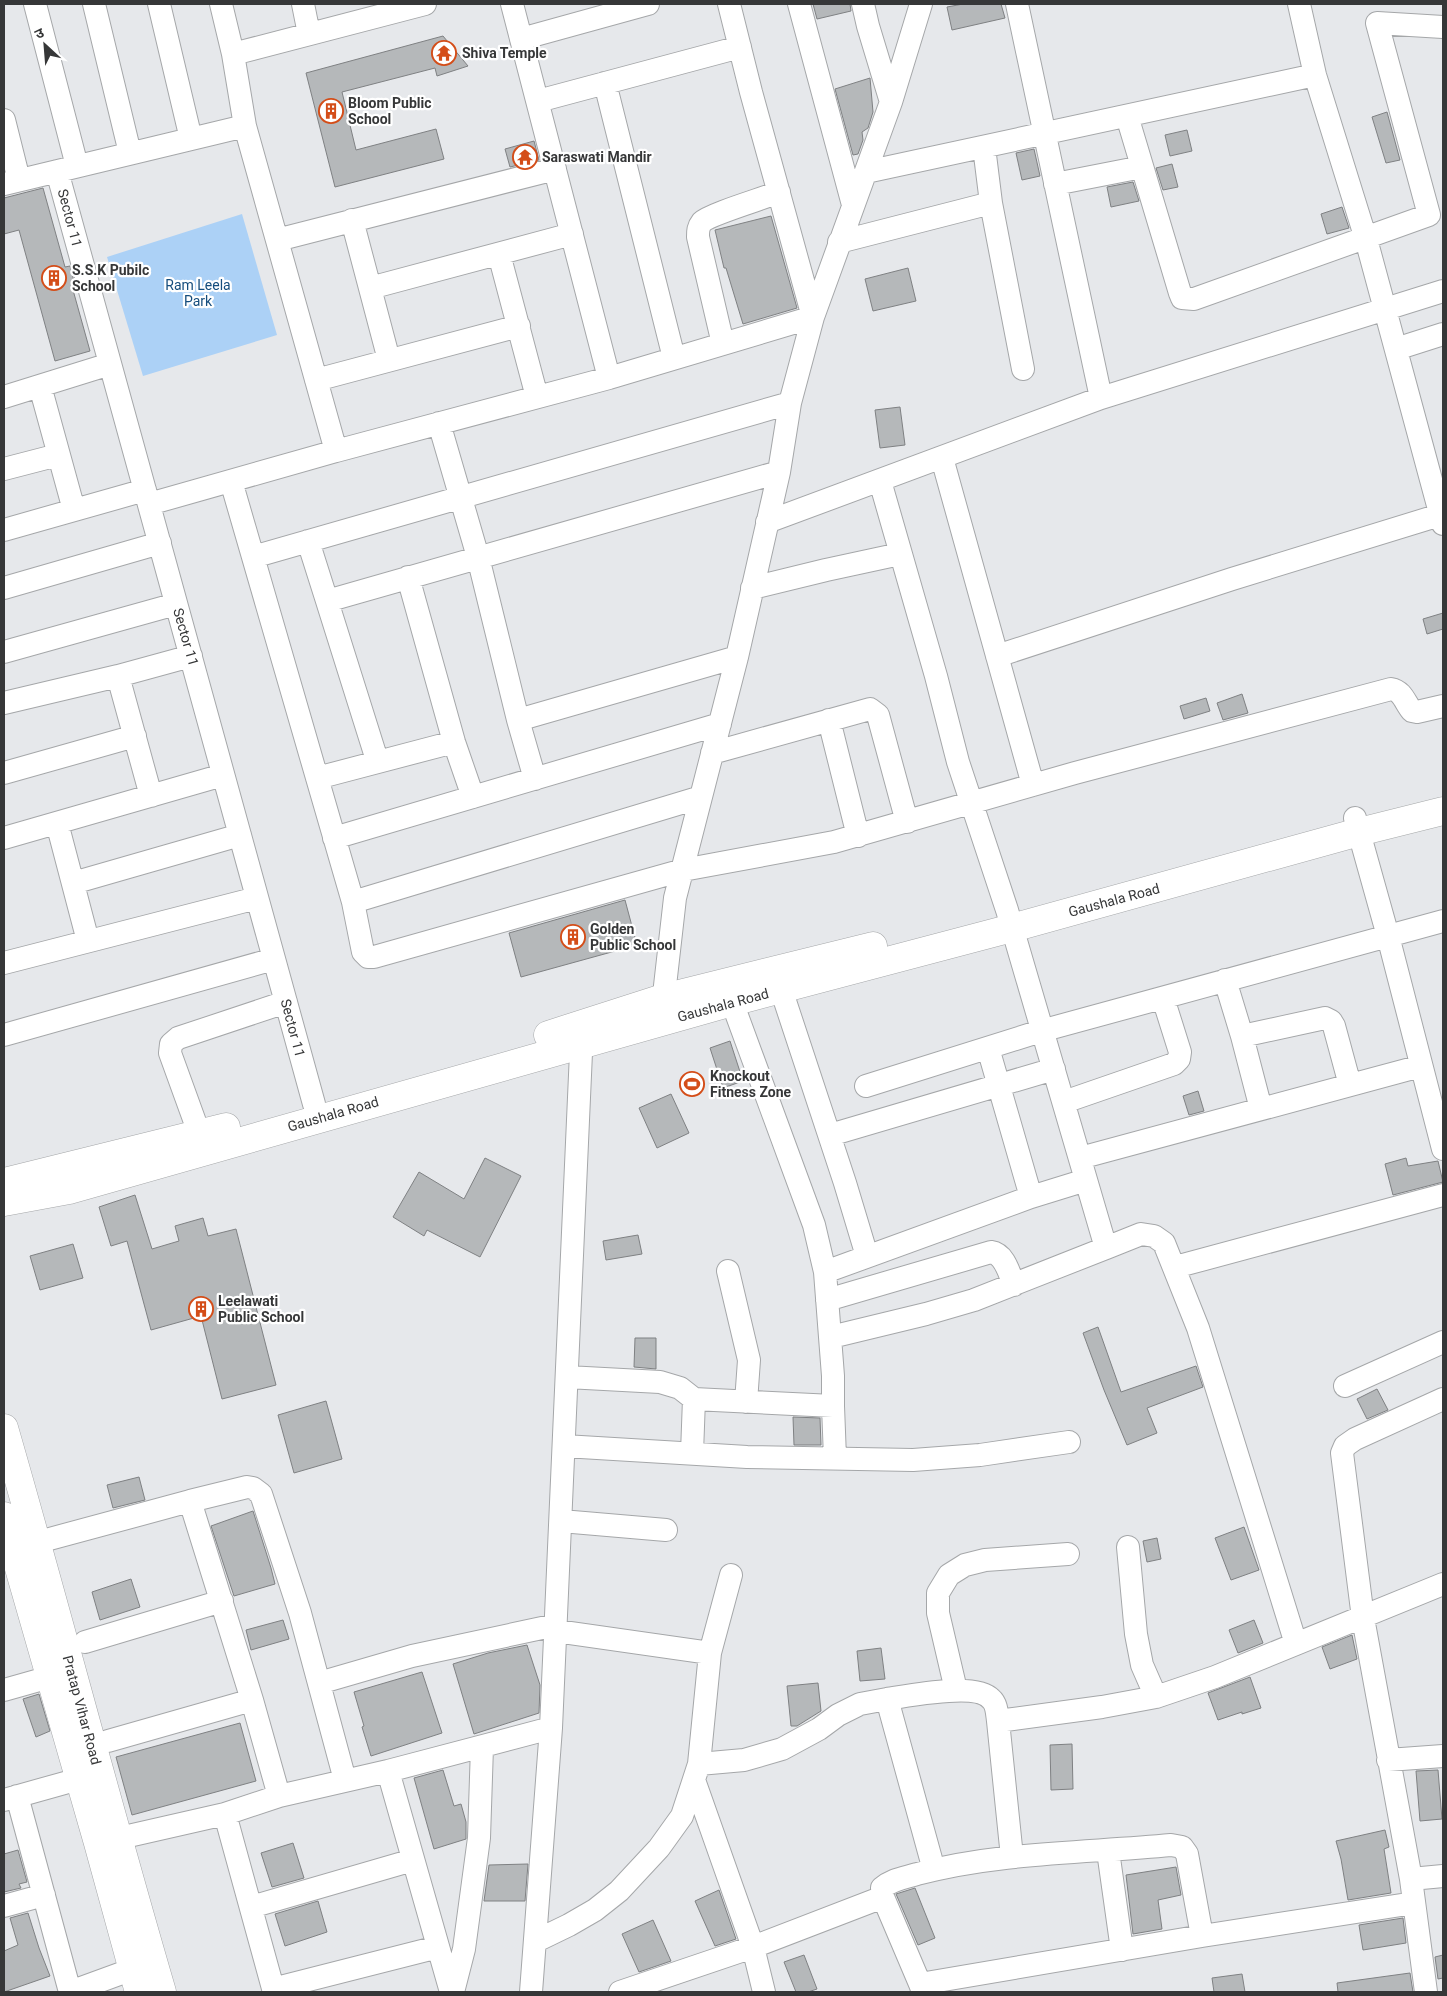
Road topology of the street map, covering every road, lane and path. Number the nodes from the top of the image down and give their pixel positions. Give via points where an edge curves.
1 (35, 4) edge
2 (94, 4) edge
3 (158, 4) edge
4 (221, 4) edge
5 (302, 4) edge
6 (425, 4) edge
7 (512, 4) edge
8 (648, 4) edge
9 (729, 4) edge
10 (799, 4) edge
11 (863, 4) edge
12 (921, 4) edge
13 (1017, 4) edge
14 (1299, 4) edge
15 (381, 9) edge
16 (1374, 13) edge
17 (1443, 27) edge
18 (309, 34) junction
19 (521, 39) junction
20 (740, 47) junction
21 (233, 54) junction
22 (1315, 75) junction
23 (606, 83) junction
24 (538, 101) junction
25 (891, 102) junction
26 (1127, 116) junction
27 (4, 120) edge
28 (245, 126) junction
29 (1044, 134) junction
30 (191, 139) junction
31 (984, 147) junction
32 (130, 153) junction
33 (1142, 167) junction
34 (67, 168) junction
35 (555, 169) junction
36 (866, 172) junction
37 (12, 182) edge
38 (1055, 184) junction
39 (779, 192) junction
40 (991, 203) junction
41 (853, 205) junction
42 (352, 220) junction
43 (572, 234) junction
44 (1366, 239) junction
45 (277, 240) junction
46 (839, 242) junction
47 (499, 254) junction
48 (370, 288) junction
49 (1443, 290) edge
50 (1385, 309) junction
51 (813, 318) junction
52 (519, 326) junction
53 (1443, 334) edge
54 (723, 344) junction
55 (1396, 349) junction
56 (674, 358) junction
57 (389, 360) junction
58 (110, 364) junction
59 (1023, 369) dead end
60 (609, 378) junction
61 (316, 380) junction
62 (40, 386) junction
63 (4, 397) edge
64 (537, 397) junction
65 (1101, 398) junction
66 (790, 403) junction
67 (439, 423) junction
68 (336, 451) junction
69 (58, 455) junction
70 (942, 458) junction
71 (4, 469) edge
72 (779, 472) junction
73 (231, 481) junction
74 (880, 481) junction
75 (147, 497) junction
76 (460, 498) junction
77 (74, 510) junction
78 (1442, 518) edge
79 (768, 522) junction
80 (4, 530) edge
81 (308, 541) junction
82 (160, 544) junction
83 (900, 554) junction
84 (253, 557) junction
85 (478, 557) junction
86 (408, 578) junction
87 (4, 588) edge
88 (752, 588) junction
89 (327, 601) junction
90 (176, 604) junction
91 (4, 652) edge
92 (191, 656) junction
93 (997, 656) junction
94 (737, 657) junction
95 (118, 676) junction
96 (4, 703) edge
97 (1443, 706) edge
98 (518, 720) junction
99 (829, 720) junction
100 (720, 724) junction
101 (135, 736) junction
102 (454, 742) junction
103 (712, 753) junction
104 (377, 760) junction
105 (4, 773) edge
106 (224, 775) junction
107 (317, 778) junction
108 (535, 779) junction
109 (1033, 785) junction
110 (1443, 793) edge
111 (151, 796) junction
112 (473, 797) junction
113 (701, 797) junction
114 (971, 803) junction
115 (1443, 811) edge
116 (907, 822) junction
117 (57, 823) junction
118 (1357, 825) junction
119 (240, 835) junction
120 (858, 836) junction
121 (4, 838) edge
122 (334, 838) junction
123 (683, 870) junction
124 (73, 883) junction
125 (253, 899) dead end
126 (353, 902) junction
127 (1010, 919) junction
128 (1443, 921) edge
129 (1388, 936) junction
130 (88, 941) junction
131 (274, 959) junction
132 (4, 963) edge
133 (1225, 980) junction
134 (781, 989) junction
135 (1163, 998) junction
136 (286, 1002) junction
137 (732, 1002) junction
138 (662, 1010) junction
139 (1041, 1031) junction
140 (582, 1034) junction
141 (4, 1035) edge
142 (1242, 1036) junction
143 (988, 1048) junction
144 (1421, 1066) junction
145 (1054, 1069) junction
146 (1350, 1085) junction
147 (866, 1086) dead end
148 (998, 1086) junction
149 (1437, 1101) edge
150 (1064, 1102) junction
151 (314, 1104) junction
152 (1261, 1109) junction
153 (199, 1133) junction
154 (830, 1135) junction
155 (1443, 1149) edge
156 (1080, 1158) junction
157 (1086, 1180) junction
158 (4, 1182) edge
159 (1443, 1196) edge
160 (1031, 1198) junction
161 (4, 1202) edge
162 (1106, 1248) junction
163 (867, 1256) junction
164 (1175, 1267) junction
165 (728, 1271) dead end
166 (825, 1272) junction
167 (1014, 1285) junction
168 (827, 1300) junction
169 (830, 1337) junction
170 (1443, 1342) edge
171 (567, 1378) junction
172 (1345, 1386) dead end
173 (1443, 1399) edge
174 (694, 1400) junction
175 (746, 1402) junction
176 (833, 1406) junction
177 (4, 1428) edge
178 (1069, 1442) dead end
179 (564, 1446) junction
180 (692, 1453) junction
181 (835, 1458) junction
182 (190, 1501) junction
183 (4, 1516) edge
184 (561, 1521) junction
185 (666, 1530) dead end
186 (1128, 1547) dead end
187 (18, 1548) edge
188 (1068, 1554) dead end
189 (731, 1575) dead end
190 (1443, 1584) edge
191 (222, 1601) junction
192 (1363, 1618) junction
193 (556, 1628) junction
194 (85, 1642) dead end
195 (1296, 1644) junction
196 (710, 1654) junction
197 (50, 1677) junction
198 (319, 1684) junction
199 (4, 1690) edge
200 (956, 1690) junction
201 (1156, 1697) junction
202 (887, 1699) junction
203 (252, 1700) junction
204 (998, 1721) junction
205 (552, 1728) junction
206 (108, 1741) dead end
207 (482, 1747) junction
208 (1443, 1756) edge
209 (1388, 1760) junction
210 (388, 1771) junction
211 (697, 1772) junction
212 (79, 1779) junction
213 (345, 1780) junction
214 (279, 1796) junction
215 (10, 1798) edge
216 (225, 1814) junction
217 (107, 1841) junction
218 (1108, 1851) junction
219 (1012, 1857) junction
220 (413, 1860) junction
221 (934, 1870) junction
222 (1443, 1876) edge
223 (1411, 1879) junction
224 (44, 1895) junction
225 (883, 1897) junction
226 (1414, 1903) junction
227 (4, 1906) edge
228 (251, 1907) junction
229 (1202, 1936) junction
230 (536, 1941) junction
231 (438, 1947) junction
232 (753, 1947) junction
233 (1122, 1950) junction
234 (136, 1981) edge
235 (922, 1988) edge
236 (273, 1991) edge
237 (70, 1992) edge
238 (162, 1992) edge
239 (452, 1992) edge
240 (531, 1992) edge
241 (620, 1992) edge
242 (764, 1992) edge
243 (1426, 1992) edge

1 - 34 street, Sector 11
2 - 32 street
3 - 30 street
4 - 21 street
5 - 18 street
6 - 15 street
7 - 19 street
8 - 19 street
9 - 20 street
10 - 41 street
11 - 25 street
12 - 25 street
13 - 29 street
14 - 22 street
15 - 18 street
16 - 17 street
16 - 44 street via 1429,215
18 - 21 street
19 - 24 street
20 - 23 street
20 - 39 street
21 - 28 street
22 - 26 street
22 - 44 street
23 - 24 street
23 - 56 street
24 - 35 street
25 - 36 street
26 - 29 street
26 - 33 street
27 - 37 street
28 - 30 street
28 - 45 street
29 - 31 street
29 - 38 street
30 - 32 street
31 - 36 street
31 - 40 street
32 - 34 street
33 - 38 street
33 - 44 street via 1182,298 1194,299
34 - 37 street
34 - 58 street, Sector 11
35 - 42 street
35 - 43 street
36 - 41 street
38 - 65 street
39 - 51 street
39 - 54 street via 702,221 698,228
40 - 46 street
40 - 59 street
41 - 46 street
42 - 45 street
42 - 48 street
43 - 47 street
43 - 60 street
44 - 50 street
45 - 61 street
46 - 51 street
47 - 48 street
47 - 52 street
48 - 57 street
49 - 50 street
50 - 55 street
50 - 65 street
51 - 54 street
51 - 66 street
52 - 57 street
52 - 64 street
53 - 55 street
54 - 56 street
55 - 78 street
56 - 60 street
57 - 61 street
58 - 62 street
58 - 75 street, Sector 11
60 - 64 street
61 - 68 street
62 - 63 street
62 - 69 street
64 - 67 street
65 - 70 street
66 - 72 street
66 - 76 street
67 - 68 street
67 - 76 street
68 - 73 street
69 - 71 street
69 - 77 street
70 - 74 street
70 - 93 street
72 - 79 street
72 - 85 street
73 - 75 street
73 - 84 street
74 - 79 street
74 - 83 street
75 - 77 street
75 - 82 street, Sector 11
76 - 81 street
76 - 85 street
77 - 80 street
78 - 93 street via 1232,579
79 - 88 street
81 - 84 street
81 - 89 street
82 - 87 street
82 - 90 street, Sector 11
83 - 88 street
83 - 114 street
84 - 107 street
85 - 86 street
85 - 98 street
86 - 89 street
86 - 102 street
88 - 94 street
89 - 104 street
90 - 91 street
90 - 92 street, Sector 11
92 - 95 street
92 - 106 street, Sector 11
93 - 109 street
94 - 98 street
94 - 100 street
95 - 96 street
95 - 101 street
97 - 109 street via 1412,711 1402,694 1392,689
98 - 108 street
99 - 103 street
99 - 116 street via 870,709 878,715
99 - 120 street
100 - 103 street
100 - 108 street
101 - 105 street
101 - 111 street
102 - 104 street
102 - 112 street
103 - 113 street
104 - 107 street
106 - 111 street
106 - 119 street, Sector 11
107 - 122 street
108 - 112 street
109 - 114 street
110 - 118 street, Gaushala Road
111 - 117 street
112 - 122 street
113 - 123 street
113 - 126 street
114 - 116 street
114 - 127 street
115 - 118 street, Gaushala Road
116 - 120 street
117 - 121 street
117 - 124 street
118 - 127 street, Gaushala Road
118 - 129 street
119 - 124 street
119 - 131 street, Sector 11
120 - 123 street
122 - 126 street
123 - 126 street via 374,958 363,952
123 - 138 street via 675,898
124 - 130 street
125 - 130 street
127 - 134 street, Gaushala Road
127 - 138 street, Gaushala Road
127 - 139 street
128 - 129 street
129 - 133 street
129 - 144 street
130 - 132 street
131 - 136 street, Sector 11
131 - 141 street
133 - 135 street
133 - 142 street
134 - 137 street, Gaushala Road
134 - 154 street
135 - 139 street
135 - 150 street via 1180,1052 1179,1059 1174,1064
136 - 151 street, Sector 11
136 - 153 street via 178,1038 171,1044 170,1053
137 - 138 street, Gaushala Road
137 - 166 street via 814,1225
138 - 140 street, Gaushala Road
139 - 143 street
139 - 145 street
140 - 151 street, Gaushala Road
140 - 161 street, Gaushala Road via 69,1190
140 - 171 street
142 - 146 street via 1325,1018 1334,1026
142 - 152 street
143 - 147 street
143 - 148 street
144 - 146 street
144 - 149 street
145 - 148 street
145 - 150 street
146 - 152 street
148 - 154 street
148 - 160 street
149 - 155 street
150 - 156 street
151 - 153 street, Gaushala Road
152 - 156 street
153 - 158 street, Gaushala Road
154 - 163 street
156 - 157 street
157 - 160 street
157 - 162 street
159 - 164 street
160 - 163 street
162 - 164 street via 1141,1234 1154,1236 1164,1243
162 - 167 street
163 - 166 street
164 - 195 street via 1198,1328
165 - 175 street via 749,1360
166 - 168 street
167 - 168 street via 1002,1258 991,1252
167 - 169 street via 926,1314
168 - 169 street
169 - 176 street
170 - 172 street
171 - 174 street via 660,1382 680,1388
171 - 179 street
173 - 192 street via 1354,1439 1342,1453
174 - 175 street
174 - 180 street
175 - 176 street
176 - 181 street
177 - 187 street, Pratap Vihar Road
178 - 181 street via 913,1460
179 - 180 street
179 - 184 street
180 - 181 street
182 - 187 street
182 - 191 street
182 - 198 street via 247,1487 261,1494 300,1613
183 - 187 street, Pratap Vihar Road
184 - 185 street
184 - 193 street
186 - 201 street via 1136,1634 1142,1665
187 - 197 street, Pratap Vihar Road
187 - 217 street, Pratap Vihar Road
188 - 200 street via 985,1560 965,1565 949,1576 938,1593 938,1613
189 - 196 street
190 - 192 street
191 - 194 street
191 - 203 street
192 - 195 street
192 - 209 street
193 - 196 street
193 - 198 street via 412,1656
193 - 205 street
195 - 201 street
196 - 211 street
197 - 199 street
197 - 212 street, Pratap Vihar Road
198 - 213 street
200 - 202 street
200 - 204 street via 991,1697
201 - 204 street
202 - 211 street via 860,1704 782,1749
202 - 221 street
203 - 206 street
203 - 214 street
204 - 219 street
205 - 207 street
205 - 230 street
207 - 210 street
207 - 239 street via 479,1838 464,1949
208 - 209 street
209 - 223 street
210 - 213 street
210 - 220 street
211 - 230 street via 682,1816 660,1848 619,1891 595,1910
211 - 232 street
212 - 215 street
212 - 217 street, Pratap Vihar Road
213 - 214 street
214 - 216 street
215 - 224 street
216 - 217 street
216 - 228 street
217 - 234 street, Pratap Vihar Road
217 - 238 street, Pratap Vihar Road
218 - 219 street
218 - 229 street via 1171,1845 1182,1847 1187,1854
218 - 233 street
219 - 221 street
220 - 228 street
220 - 231 street
221 - 225 street via 889,1882 882,1888
222 - 223 street
223 - 226 street
224 - 227 street
224 - 237 street
225 - 232 street
225 - 235 street
226 - 229 street
226 - 243 street
228 - 236 street
229 - 233 street
230 - 240 street
231 - 236 street
231 - 239 street
232 - 241 street
232 - 242 street
233 - 235 street
234 - 237 street

